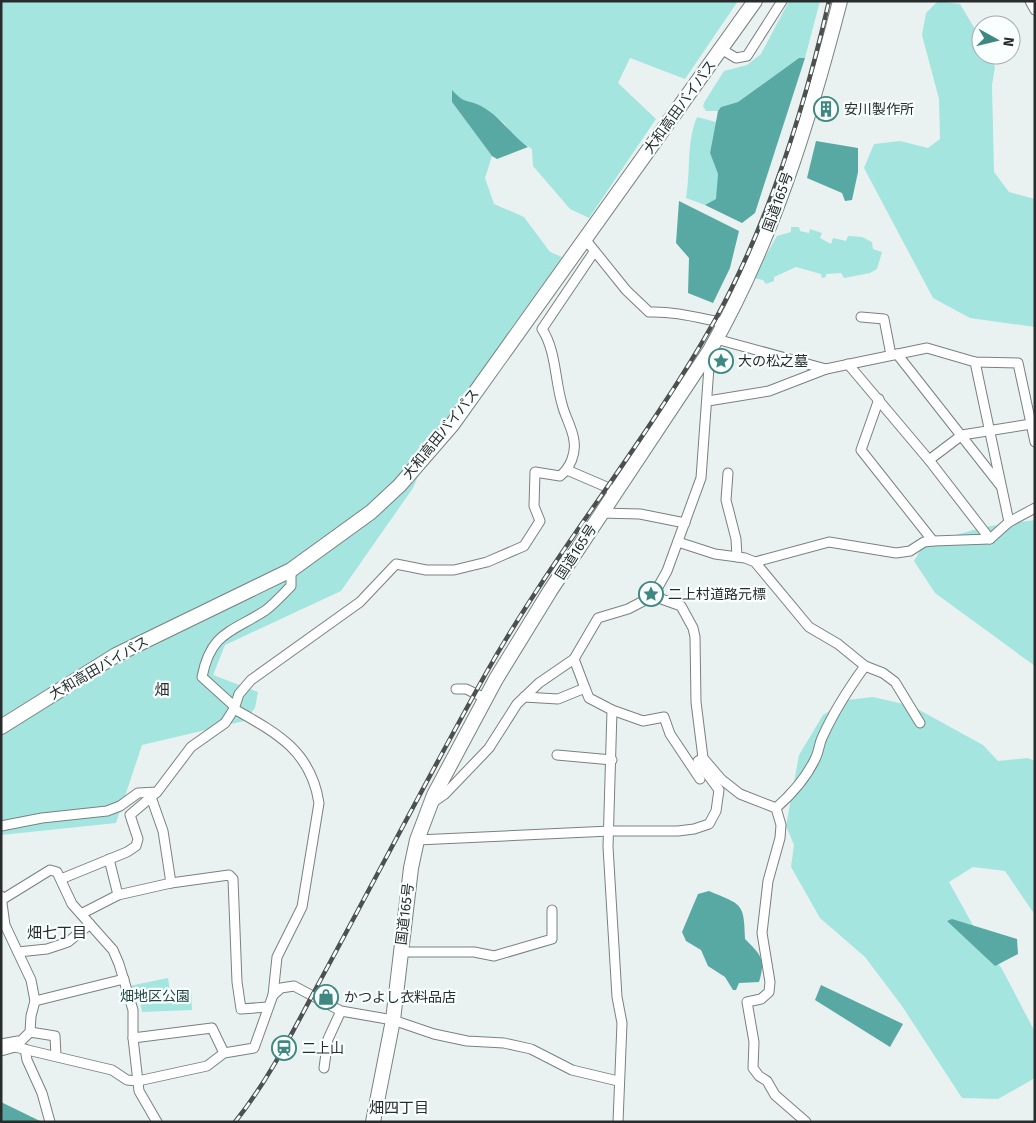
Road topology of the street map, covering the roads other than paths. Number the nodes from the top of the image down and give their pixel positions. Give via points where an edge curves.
1 (755, 1) edge
2 (782, 1) edge
3 (840, 1) edge
4 (1030, 1) edge
5 (1035, 10) edge
6 (721, 48) junction
7 (585, 239) junction
8 (594, 252) junction
9 (861, 317) dead end
10 (725, 323) junction
11 (713, 344) junction
12 (894, 355) junction
13 (976, 362) junction
14 (848, 364) junction
15 (826, 369) junction
16 (1035, 392) edge
17 (1024, 393) junction
18 (879, 399) junction
19 (708, 401) junction
20 (1031, 424) junction
21 (989, 430) junction
22 (962, 435) junction
23 (1035, 440) edge
24 (929, 460) junction
25 (568, 470) junction
26 (728, 473) dead end
27 (1000, 485) junction
28 (615, 494) junction
29 (1035, 508) edge
30 (601, 513) junction
31 (1009, 522) junction
32 (685, 523) junction
33 (990, 539) junction
34 (932, 541) junction
35 (678, 542) junction
36 (737, 557) junction
37 (755, 562) junction
38 (291, 570) junction
39 (653, 596) junction
40 (574, 659) junction
41 (865, 666) junction
42 (585, 688) junction
43 (456, 689) dead end
44 (524, 697) junction
45 (485, 698) junction
46 (234, 708) junction
47 (612, 710) junction
48 (920, 723) dead end
49 (1, 727) edge
50 (557, 755) dead end
51 (703, 758) junction
52 (612, 760) junction
53 (700, 779) dead end
54 (154, 794) junction
55 (430, 804) junction
56 (776, 808) junction
57 (1, 826) edge
58 (610, 831) junction
59 (417, 840) junction
60 (110, 859) junction
61 (61, 879) junction
62 (171, 883) junction
63 (118, 895) junction
64 (2, 897) edge
65 (552, 910) dead end
66 (81, 914) junction
67 (90, 924) junction
68 (5, 933) edge
69 (18, 952) junction
70 (400, 952) junction
71 (124, 979) junction
72 (273, 994) junction
73 (35, 1001) junction
74 (268, 1007) junction
75 (341, 1011) junction
76 (393, 1020) junction
77 (30, 1032) junction
78 (133, 1038) junction
79 (1, 1044) edge
80 (20, 1046) junction
81 (1, 1051) edge
82 (224, 1053) junction
83 (56, 1056) junction
84 (324, 1068) dead end
85 (138, 1081) junction
86 (618, 1082) junction
87 (50, 1122) edge
88 (156, 1122) edge
89 (373, 1122) edge
90 (618, 1122) edge
91 (806, 1122) edge

1 - 6 highway, 大和高田バイパス
2 - 6 street via 747,56 736,58
3 - 10 highway, 国道165号 via 800,140 773,219
4 - 5 street
6 - 7 highway, 大和高田バイパス
7 - 8 street
7 - 38 highway, 大和高田バイパス via 452,425 400,485 370,512
8 - 10 street via 648,312 672,312
8 - 25 street via 542,329 574,442
9 - 12 street via 884,319
10 - 11 highway, 国道165号
11 - 15 street
11 - 19 street
11 - 28 highway, 国道165号
12 - 13 street via 927,348
12 - 14 street
12 - 22 street
13 - 17 street via 1018,363
13 - 21 street
14 - 15 street
14 - 18 street
15 - 19 street via 769,391
16 - 17 street
17 - 20 street
18 - 24 street
18 - 34 street via 861,450
19 - 32 street via 701,478
20 - 21 street
20 - 23 street
21 - 22 street
21 - 27 street
22 - 24 street
22 - 27 street
24 - 33 street
25 - 28 street via 609,488
25 - 46 street via 560,476 535,472 534,506 540,521 524,546 487,562 454,570 426,570 396,564 360,602 251,680 239,694
26 - 36 street via 726,500
27 - 31 street
28 - 30 highway, 国道165号
29 - 31 street
30 - 32 street via 640,514
30 - 45 highway, 国道165号
31 - 33 street
32 - 35 street
33 - 34 street
34 - 37 street via 910,551 896,553 829,542
35 - 36 street via 715,554
35 - 39 street
36 - 37 street
37 - 41 street via 809,627 838,644
38 - 46 street via 291,586 266,610 232,628 217,641 204,663 202,677
38 - 49 highway, 大和高田バイパス via 116,655
39 - 40 street via 628,609 598,618
39 - 51 street via 681,606 693,628 696,702
40 - 42 street
40 - 44 street
41 - 48 street via 895,682
41 - 56 street via 848,689 821,739 808,772
42 - 44 street via 558,698
42 - 47 street via 589,698
43 - 45 street via 466,689
44 - 55 street via 489,748 445,794
45 - 55 highway, 国道165号
46 - 54 street via 221,726 191,747
46 - 72 street via 296,749 306,763 319,803 302,907 277,957
47 - 52 street
47 - 53 street via 643,721 664,717 670,734
50 - 52 street
51 - 56 street via 740,794
51 - 58 street via 698,762 719,790 716,811 709,824 678,831
52 - 58 street
54 - 57 street via 138,793 107,811
54 - 60 street via 130,815 138,839 136,846
54 - 62 street via 164,831
55 - 59 highway, 国道165号
56 - 91 street via 781,825 780,838 768,881 762,933 769,992 761,999 747,1002 754,1042 753,1068 767,1081 775,1095
58 - 59 street
58 - 86 street via 612,936 622,1023
59 - 70 highway, 国道165号 via 410,868
60 - 61 street
60 - 63 street
61 - 64 street via 57,872 50,870
61 - 66 street via 64,890
62 - 63 street
62 - 74 street via 229,875 233,879 241,1009
63 - 66 street
64 - 68 street
65 - 70 street via 552,939 494,956 474,952
66 - 67 street
67 - 69 street via 68,942 47,949
67 - 71 street via 113,950
68 - 69 street
69 - 73 street via 31,980
70 - 76 highway, 国道165号
71 - 73 street
71 - 78 street via 133,1010
72 - 74 street
72 - 75 street via 281,988 294,986
73 - 77 street
74 - 82 street via 254,1048
75 - 76 street
75 - 84 street via 328,1039
76 - 86 street via 467,1041 504,1043 531,1049 566,1068
76 - 89 highway, 国道165号
77 - 80 street
77 - 83 street via 55,1036
78 - 82 street via 212,1028
78 - 85 street
79 - 80 street
80 - 81 street
80 - 83 street
80 - 87 street via 42,1094
82 - 85 street via 207,1066
83 - 85 street via 112,1070 127,1080
85 - 88 street via 138,1091
86 - 90 street

